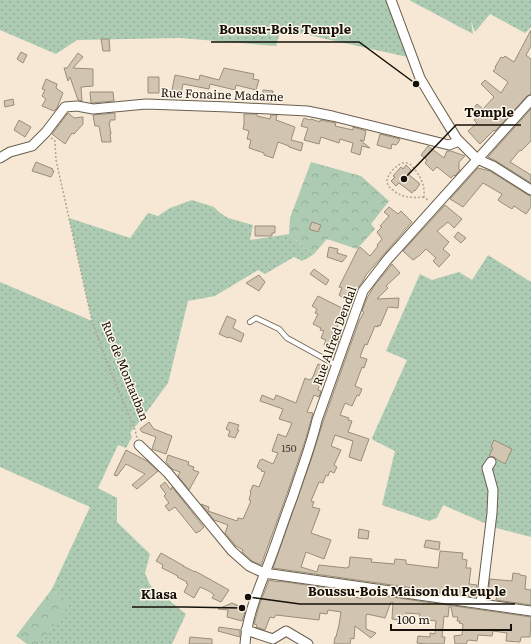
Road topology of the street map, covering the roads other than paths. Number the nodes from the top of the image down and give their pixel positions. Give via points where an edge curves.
1 (391, 0) edge
2 (531, 100) edge
3 (459, 141) junction
4 (0, 158) edge
5 (477, 159) junction
6 (531, 190) edge
7 (250, 322) dead end
8 (336, 365) junction
9 (139, 446) road end
10 (491, 462) dead end
11 (264, 574) junction
12 (481, 604) junction
13 (531, 611) edge
14 (246, 630) junction
15 (245, 644) edge
16 (308, 644) edge

1 - 3 street via 420,78
2 - 5 street, Rue Alfred Dendal
3 - 4 street, Rue Fonaine Madame via 449,145 307,111 146,104 92,109 77,106 65,107 32,146 10,152
3 - 5 street
5 - 6 street
5 - 8 street, Rue Alfred Dendal via 383,264 363,291
7 - 8 lane via 256,318 279,329 286,338
8 - 11 street, Rue Alfred Dendal via 313,438
9 - 11 street via 168,473 232,551 249,566
10 - 12 street via 487,468 493,490 492,513
11 - 12 street
11 - 14 street, Rue Alfred Dendal
12 - 13 street
14 - 15 street, Rue Alfred Dendal
14 - 16 street via 272,639 286,631

